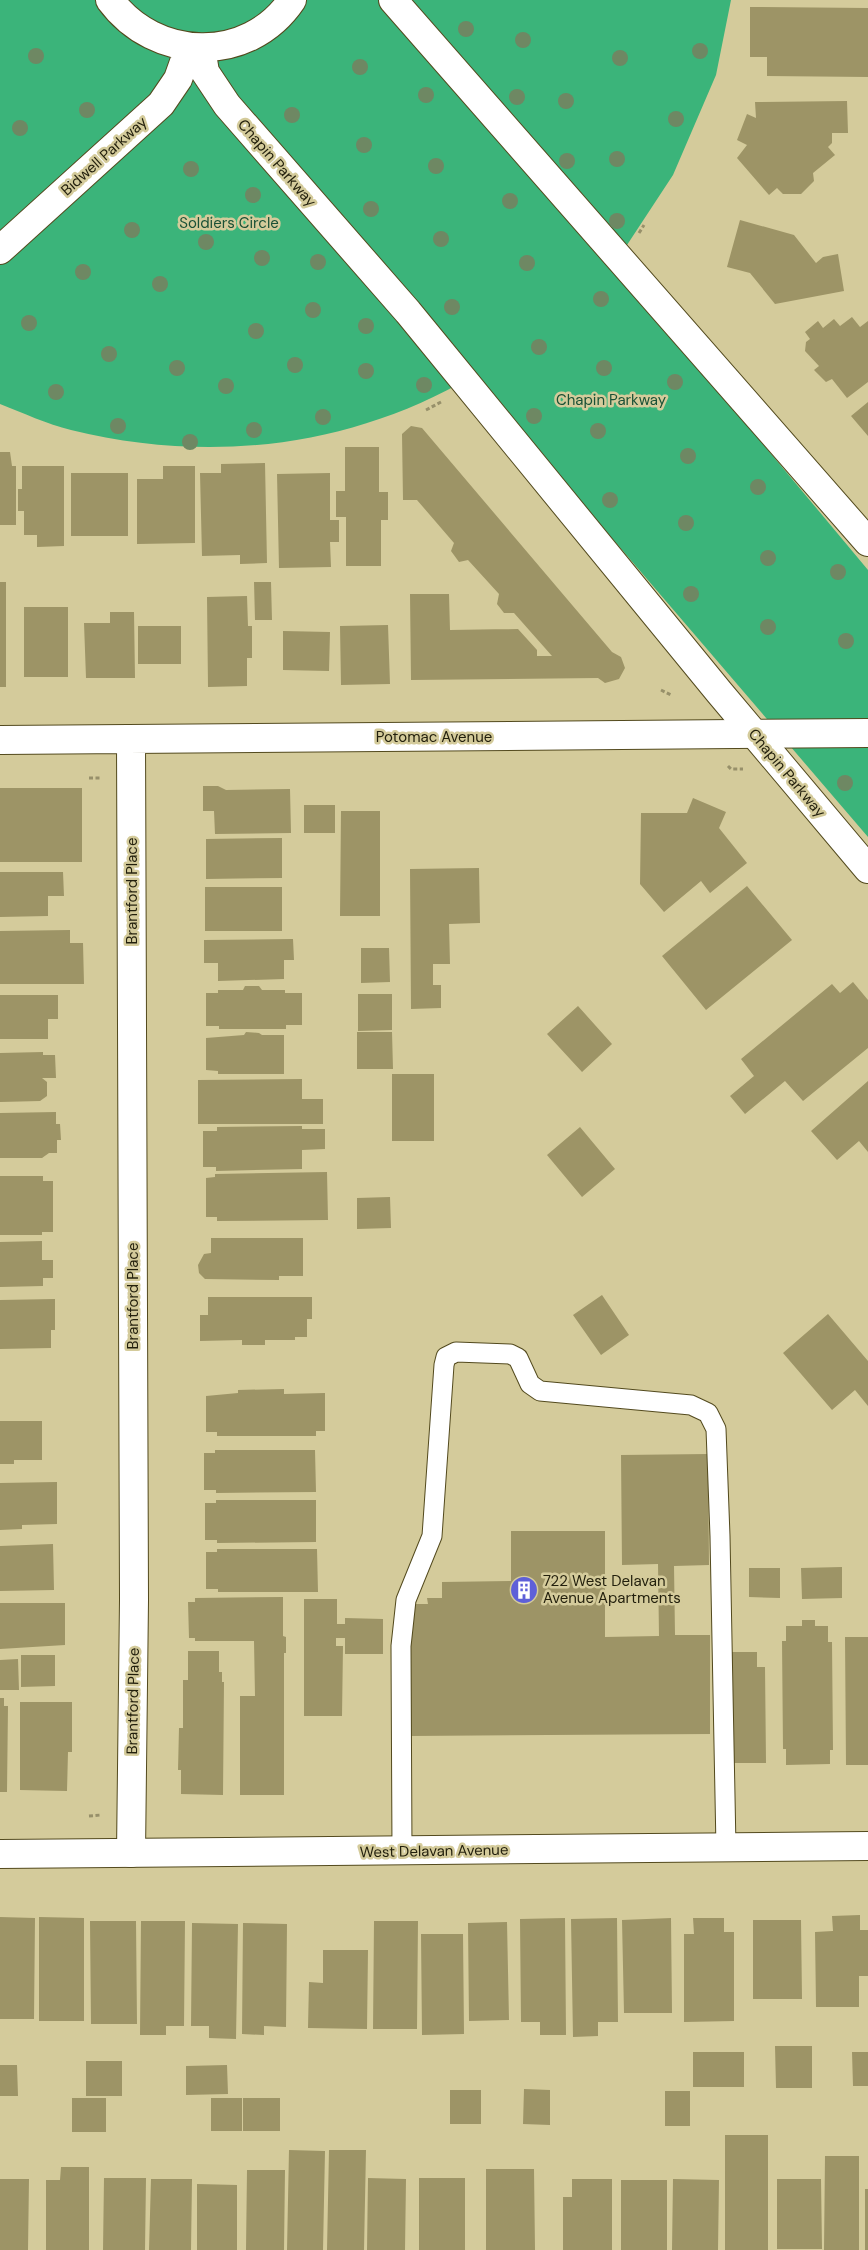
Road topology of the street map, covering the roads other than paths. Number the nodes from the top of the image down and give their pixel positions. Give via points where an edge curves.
1 (110, 0) edge
2 (292, 0) edge
3 (393, 0) edge
4 (195, 48) junction
5 (0, 250) edge
6 (868, 542) edge
7 (868, 733) edge
8 (755, 735) junction
9 (131, 739) junction
10 (0, 740) edge
11 (868, 869) edge
12 (868, 1846) edge
13 (726, 1848) junction
14 (402, 1851) junction
15 (131, 1853) junction
16 (0, 1854) edge

1 - 4 street via 139,29 169,43
2 - 4 street via 276,18 249,37 218,47
3 - 6 street
4 - 5 street, Bidwell Parkway via 161,104
4 - 8 street, Chapin Parkway via 205,72 227,105 408,312
7 - 8 street, Potomac Avenue
8 - 9 street, Potomac Avenue
8 - 11 street, Chapin Parkway
9 - 10 street, Potomac Avenue
9 - 15 street, Brantford Place via 134,1600
12 - 13 street, West Delavan Avenue
13 - 14 street, West Delavan Avenue
13 - 14 lane via 720,1516 716,1429 708,1413 691,1405 540,1391 530,1384 518,1358 510,1354 456,1352 446,1356 444,1365 432,1536 406,1600 401,1646
14 - 15 street, West Delavan Avenue
15 - 16 street, West Delavan Avenue

